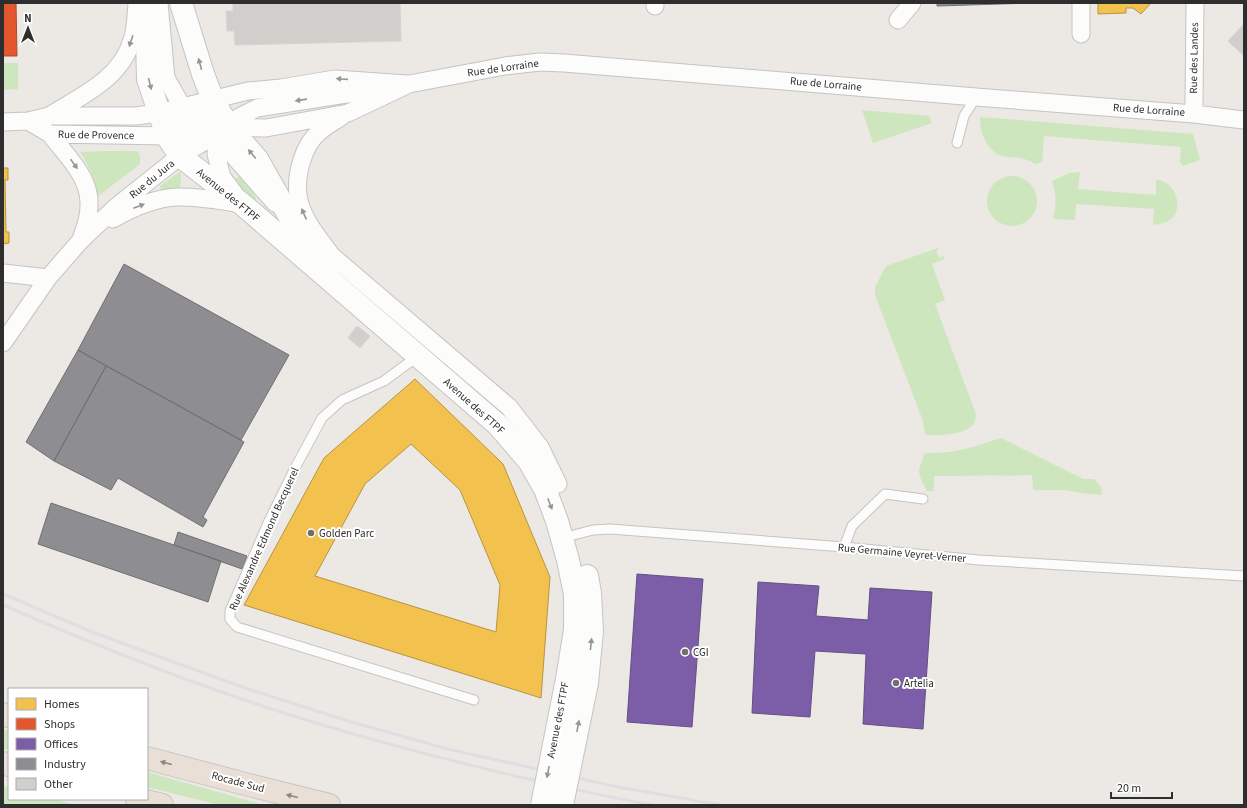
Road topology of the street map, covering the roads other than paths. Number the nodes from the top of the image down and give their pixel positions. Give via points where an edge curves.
1 (137, 3) edge
2 (146, 3) edge
3 (159, 3) edge
4 (181, 3) edge
5 (912, 3) edge
6 (1080, 3) edge
7 (1195, 3) edge
8 (898, 20) dead end
9 (1081, 34) dead end
10 (409, 84) junction
11 (976, 97) junction
12 (213, 100) junction
13 (183, 108) junction
14 (158, 113) junction
15 (348, 113) junction
16 (1194, 114) junction
17 (49, 116) junction
18 (1244, 120) edge
19 (28, 121) junction
20 (3, 122) edge
21 (50, 134) junction
22 (215, 135) junction
23 (167, 136) junction
24 (957, 143) dead end
25 (180, 156) junction
26 (242, 204) junction
27 (81, 240) junction
28 (3, 273) edge
29 (48, 278) junction
30 (3, 343) edge
31 (418, 356) junction
32 (558, 484) junction
33 (923, 499) dead end
34 (569, 536) junction
35 (844, 547) junction
36 (1244, 576) edge
37 (577, 681) junction
38 (474, 700) dead end
39 (148, 758) edge
40 (141, 800) edge
41 (162, 805) edge
42 (329, 805) edge
43 (542, 805) edge
44 (562, 805) edge

1 -> 17 street via 132,40 120,65 101,84
2 -> 14 street, Avenue des FTPF via 148,79
3 - 13 street via 166,78
12 -> 4 street, Avenue des FTPF
5 - 8 street
6 - 9 street
7 - 16 street, Rue des Landes
10 - 11 street, Rue de Lorraine via 540,62
10 -> 12 street, Rue de Lorraine via 335,79 248,91
10 - 15 street, Rue de Lorraine
10 -> 22 street, Rue du Jura via 257,108 239,117
11 - 16 street, Rue de Lorraine
11 - 24 lane via 964,116
12 - 13 street, Rue de Lorraine
12 - 22 street, Avenue des FTPF
13 - 14 street, Rue de Provence
13 - 22 street
14 - 17 street, Rue de Provence via 136,116
14 - 22 street
14 - 23 street, Avenue des FTPF
15 - 22 street, Rue de Lorraine
32 -> 15 street via 540,447 509,407 332,256 310,226 296,190 298,170 309,144 319,132
16 - 18 street, Rue de Lorraine
17 - 19 street, Rue de Provence
19 - 20 street, Rue de Provence
19 - 21 street, Rue de Provence
21 - 23 street, Rue de Provence
21 -> 27 street, Rue du Jura via 76,165 86,186 90,200 90,217
22 - 23 street, Rue de Provence
22 - 25 street, Rue du Jura
22 - 26 street via 216,154 222,177
32 -> 22 street, Avenue des FTPF via 537,451 504,416 328,264 296,228 257,160
23 - 25 street, Avenue des FTPF
25 - 26 street, Avenue des FTPF
25 - 27 street, Rue du Jura via 116,207
27 -> 26 street, Rue du Jura via 125,212 150,202 177,197
26 - 31 street, Avenue des FTPF
27 - 29 street, Rue du Jura
28 - 29 street
29 - 30 street, Rue du Jura
31 -> 34 street, Avenue des FTPF via 498,425 530,461
31 - 38 lane, Rue Alexandre Edmond Becquerel via 384,381 342,400 322,418 268,523 230,611 230,618 237,627
32 - 34 street, Avenue des FTPF via 571,514
33 - 35 lane via 885,494 852,526
34 - 35 lane, Rue Germaine Veyret-Verner via 610,529
34 - 37 street, Avenue des FTPF via 568,560 575,594
35 - 36 lane, Rue Germaine Veyret-Verner via 979,560
37 -> 43 street, Avenue des FTPF, bridge
44 -> 37 street, Avenue des FTPF, bridge
42 -> 39 highway, Rocade Sud
40 - 41 highway

